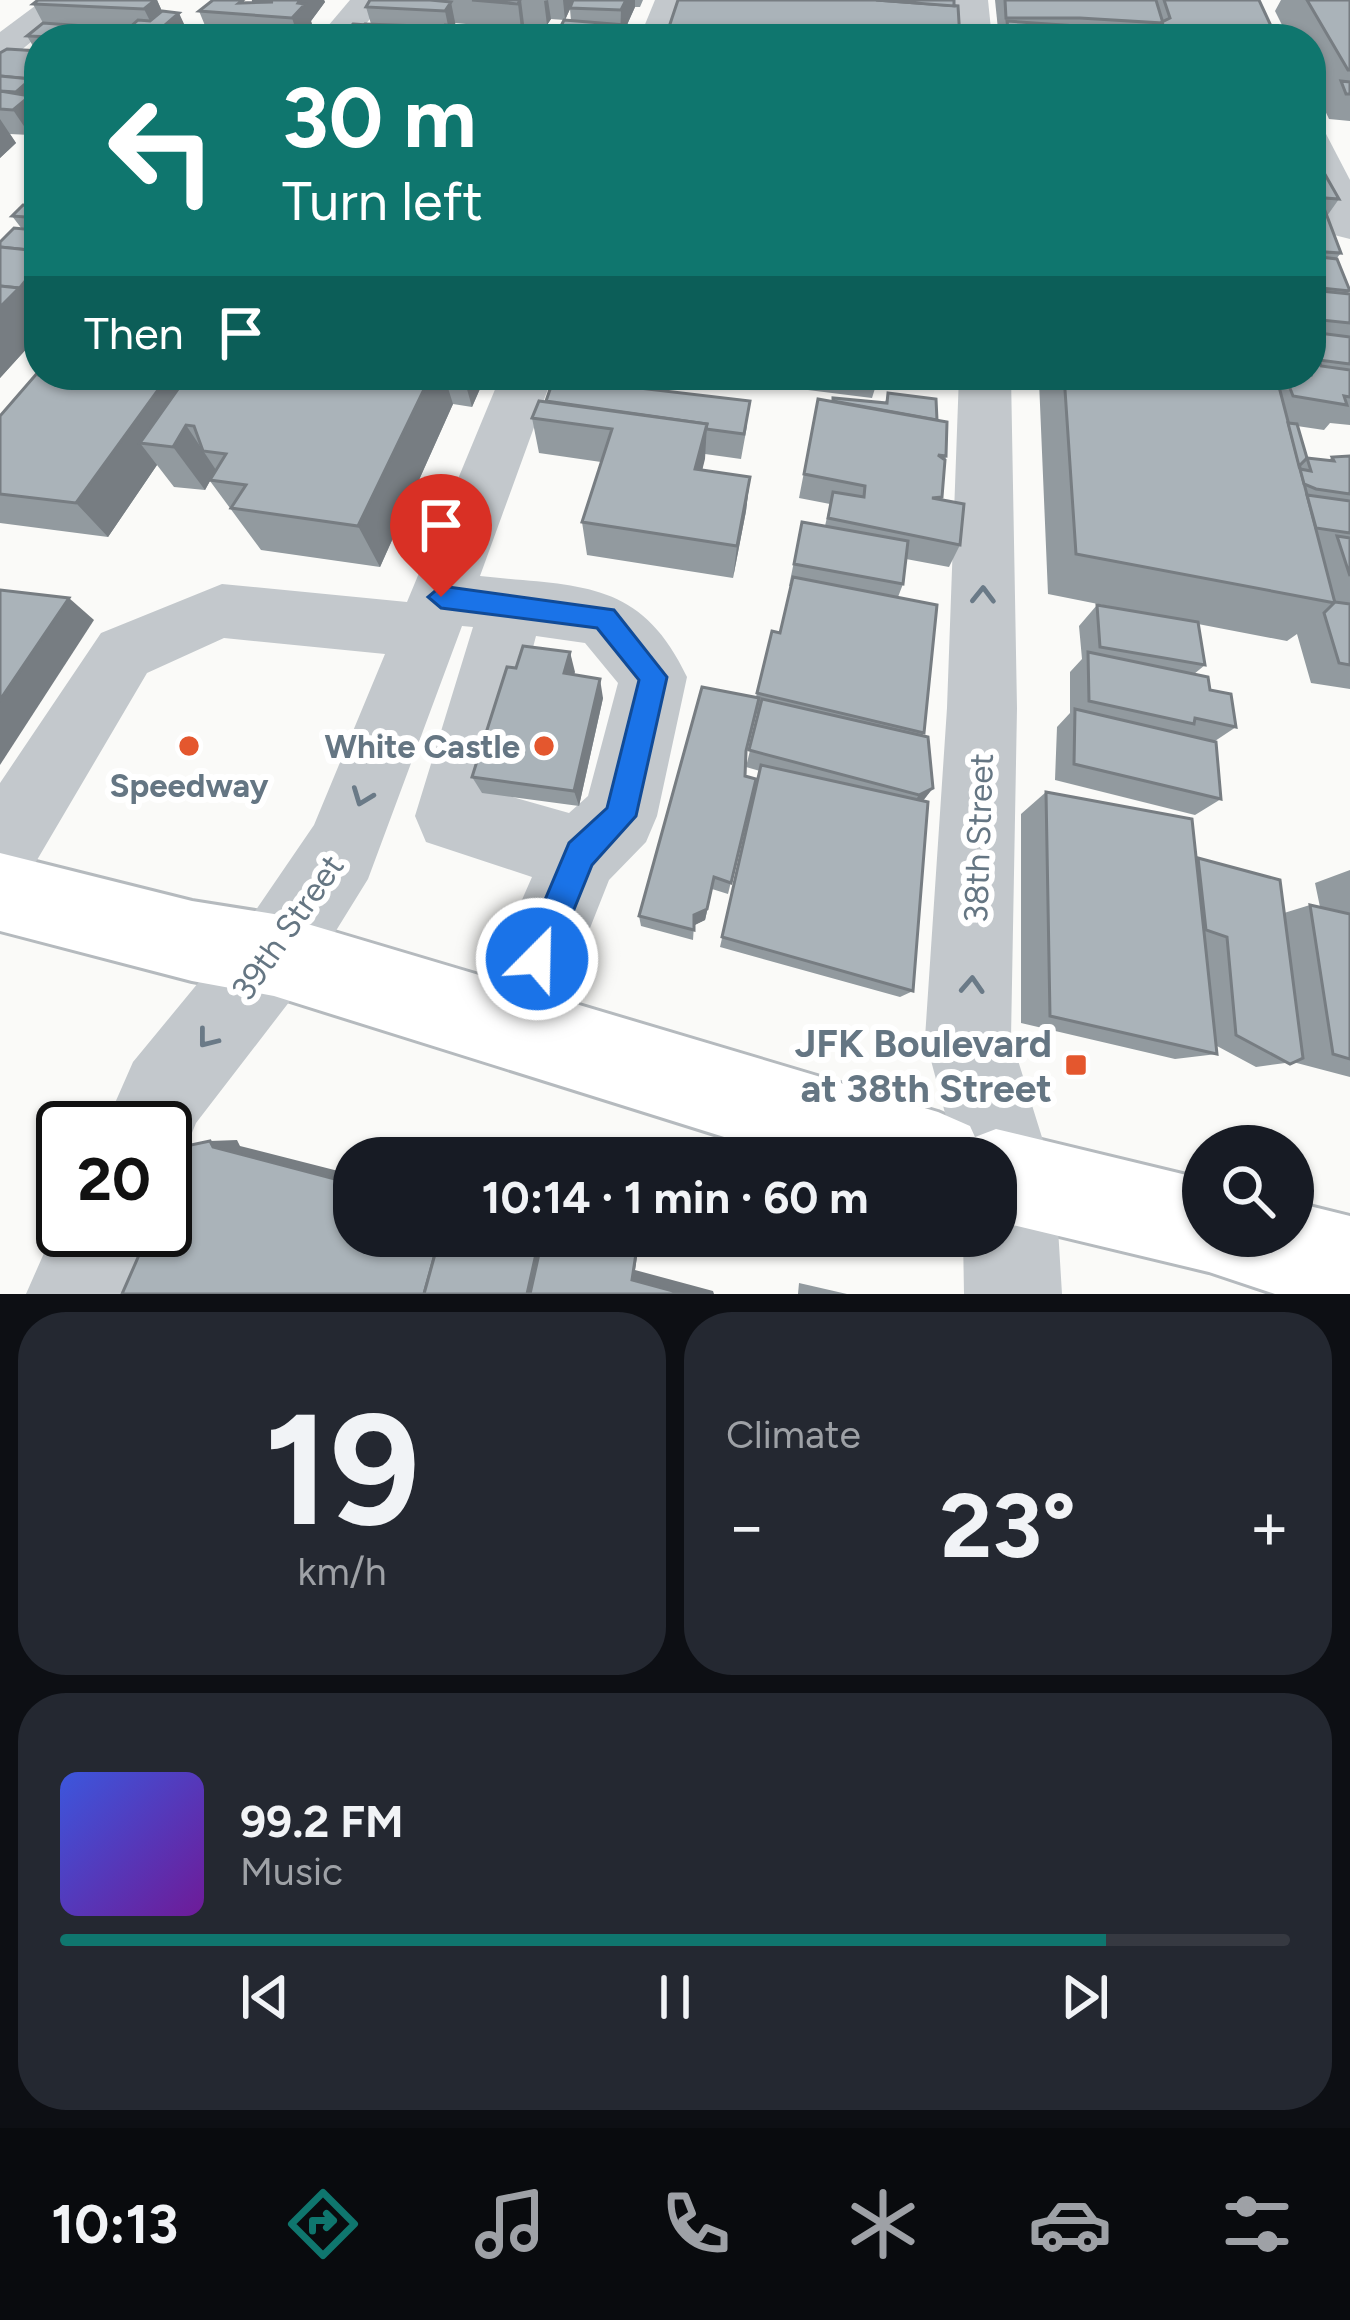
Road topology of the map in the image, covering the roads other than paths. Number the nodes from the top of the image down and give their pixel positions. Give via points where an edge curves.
1 (64, 0) edge
2 (368, 0) edge
3 (32, 24) edge
4 (348, 24) edge
5 (1326, 174) edge
6 (1350, 226) edge
7 (521, 390) edge
8 (985, 390) edge
9 (511, 609) junction
10 (434, 614) junction
11 (0, 850) edge
12 (580, 854) junction
13 (0, 892) edge
14 (274, 955) junction
15 (508, 1028) junction
16 (161, 1101) edge
17 (869, 1137) edge
18 (978, 1137) edge
19 (1017, 1180) edge
20 (1182, 1222) edge
21 (1314, 1256) edge
22 (92, 1257) edge
23 (1003, 1257) edge
24 (1350, 1265) edge
25 (75, 1294) edge
26 (1013, 1294) edge

1 - 3 street
2 - 4 street
5 - 6 street
7 - 10 street, 39th Street
18 -> 8 street, 38th Street via 968,1038
9 - 10 street
9 - 12 street via 452,816
9 - 12 street via 604,618 653,677 620,816
10 - 11 street via 223,611 124,652
10 -> 14 street, 39th Street via 341,852
12 - 15 street
13 - 14 main road
14 - 15 main road
14 -> 16 street, 39th Street
15 - 17 main road
19 - 20 main road
21 - 24 main road
22 - 25 street
23 - 26 street, 38th Street

